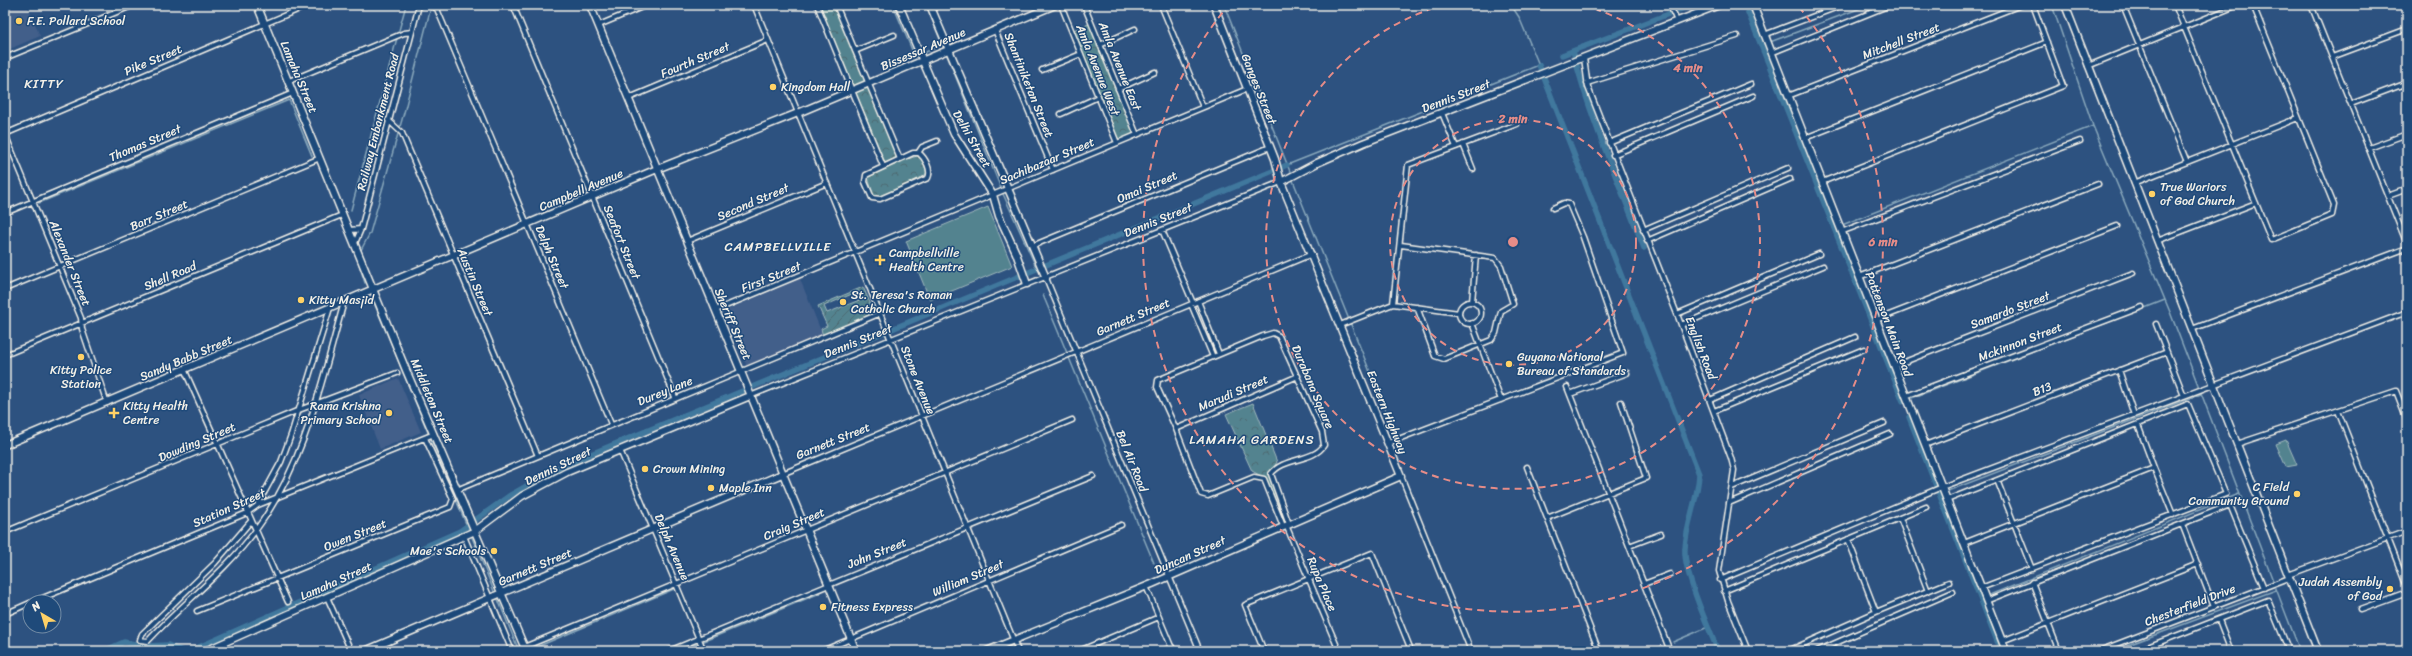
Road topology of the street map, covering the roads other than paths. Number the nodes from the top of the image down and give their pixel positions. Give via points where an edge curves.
1 (134, 5) edge
2 (256, 5) edge
3 (309, 5) edge
4 (419, 5) edge
5 (513, 5) edge
6 (590, 5) edge
7 (648, 5) edge
8 (754, 5) edge
9 (816, 5) edge
10 (844, 5) edge
11 (899, 5) edge
12 (930, 5) edge
13 (1055, 5) edge
14 (1061, 5) edge
15 (1084, 5) edge
16 (1161, 5) edge
17 (1214, 5) edge
18 (1719, 5) edge
19 (1753, 5) edge
20 (1843, 5) edge
21 (1890, 5) edge
22 (2021, 5) edge
23 (2033, 5) edge
24 (2065, 5) edge
25 (2123, 5) edge
26 (2175, 5) edge
27 (2238, 5) edge
28 (2253, 5) edge
29 (2311, 5) edge
30 (836, 6) edge
31 (1672, 6) edge
32 (434, 7) edge
33 (1677, 21) junction
34 (264, 23) junction
35 (599, 25) junction
36 (2184, 27) junction
37 (1136, 29) dead end
38 (2407, 29) edge
39 (995, 30) junction
40 (412, 32) junction
41 (894, 35) dead end
42 (1737, 36) dead end
43 (1765, 36) junction
44 (768, 40) junction
45 (2047, 42) junction
46 (1100, 45) junction
47 (2139, 45) junction
48 (1770, 50) junction
49 (855, 51) junction
50 (946, 51) junction
51 (1081, 54) junction
52 (2332, 57) junction
53 (5, 58) edge
54 (1578, 60) junction
55 (922, 61) junction
56 (2088, 66) junction
57 (1042, 70) dead end
58 (1155, 72) dead end
59 (289, 82) junction
60 (1587, 83) junction
61 (2407, 83) edge
62 (868, 84) junction
63 (1751, 84) dead end
64 (1247, 88) junction
65 (1118, 89) junction
66 (852, 90) junction
67 (293, 93) junction
68 (1753, 96) dead end
69 (1788, 96) junction
70 (629, 98) junction
71 (1098, 98) junction
72 (2351, 104) junction
73 (1203, 107) junction
74 (798, 113) junction
75 (1442, 113) junction
76 (1061, 114) dead end
77 (2298, 118) junction
78 (388, 120) junction
79 (1517, 124) dead end
80 (5, 134) edge
81 (2407, 134) edge
82 (1137, 135) junction
83 (1805, 138) junction
84 (937, 141) dead end
85 (2080, 141) dead end
86 (1609, 142) junction
87 (1117, 143) junction
88 (1463, 144) junction
89 (2232, 144) junction
90 (1270, 147) junction
91 (1456, 147) junction
92 (2369, 148) junction
93 (918, 153) junction
94 (1614, 154) junction
95 (321, 158) junction
96 (900, 159) junction
97 (2187, 162) junction
98 (883, 166) junction
99 (1788, 168) dead end
100 (657, 169) junction
101 (1473, 169) dead end
102 (1053, 170) junction
103 (1790, 179) dead end
104 (827, 182) junction
105 (1281, 182) junction
106 (1822, 182) junction
107 (2134, 183) junction
108 (2098, 184) dead end
109 (1007, 189) junction
110 (2407, 189) edge
111 (996, 194) junction
112 (2388, 196) junction
113 (593, 197) junction
114 (33, 201) junction
115 (2256, 203) junction
116 (1553, 208) dead end
117 (5, 213) edge
118 (342, 215) junction
119 (527, 225) junction
120 (2117, 226) dead end
121 (361, 228) junction
122 (349, 230) junction
123 (1162, 230) junction
124 (1642, 230) junction
125 (1841, 232) junction
126 (687, 240) junction
127 (1647, 241) junction
128 (2157, 241) junction
129 (355, 243) junction
130 (2407, 244) edge
131 (1401, 245) junction
132 (1032, 246) junction
133 (2407, 248) edge
134 (856, 252) junction
135 (1312, 254) junction
136 (1819, 254) dead end
137 (1476, 255) junction
138 (453, 256) junction
139 (61, 266) junction
140 (1823, 266) dead end
141 (2133, 273) dead end
142 (1859, 277) junction
143 (1044, 278) junction
144 (1029, 283) junction
145 (374, 289) junction
146 (5, 290) edge
147 (344, 302) junction
148 (1198, 302) junction
149 (1472, 302) junction
150 (1192, 304) junction
151 (1392, 304) junction
152 (2142, 306) dead end
153 (1417, 307) junction
154 (330, 308) junction
155 (716, 310) junction
156 (2407, 312) edge
157 (881, 313) junction
158 (1460, 313) junction
159 (1677, 314) junction
160 (1876, 320) junction
161 (82, 323) junction
162 (1472, 323) junction
163 (2156, 324) dead end
164 (1340, 325) junction
165 (1682, 325) junction
166 (2192, 329) junction
167 (1855, 338) dead end
168 (891, 340) junction
169 (1481, 344) junction
170 (1864, 349) dead end
171 (1077, 352) junction
172 (2167, 352) junction
173 (1219, 354) junction
174 (5, 355) edge
175 (1212, 357) junction
176 (1894, 366) junction
177 (2119, 370) junction
178 (185, 371) junction
179 (741, 371) junction
180 (397, 372) dead end
181 (1627, 373) dead end
182 (1298, 376) junction
183 (2214, 385) junction
184 (1567, 387) dead end
185 (1570, 394) junction
186 (750, 396) junction
187 (1906, 396) junction
188 (2184, 396) junction
189 (676, 397) junction
190 (1502, 400) junction
191 (1710, 400) junction
192 (1621, 402) dead end
193 (107, 403) junction
194 (315, 404) junction
195 (299, 410) junction
196 (1714, 411) junction
197 (2338, 411) junction
198 (2134, 415) junction
199 (922, 416) junction
200 (2407, 419) edge
201 (1072, 420) dead end
202 (1884, 423) dead end
203 (611, 424) junction
204 (2138, 425) junction
205 (1176, 429) junction
206 (434, 434) junction
207 (1890, 434) dead end
208 (425, 438) junction
209 (1388, 443) junction
210 (2237, 444) junction
211 (5, 445) edge
212 (217, 445) junction
213 (1925, 445) junction
214 (620, 450) junction
215 (538, 456) junction
216 (1527, 467) dead end
217 (2154, 468) junction
218 (946, 472) junction
219 (782, 474) junction
220 (1093, 476) dead end
221 (1401, 476) junction
222 (1272, 477) junction
223 (1264, 479) junction
224 (1997, 480) junction
225 (1732, 487) junction
226 (1942, 487) junction
227 (458, 489) junction
228 (1609, 494) junction
229 (277, 497) junction
230 (1946, 498) junction
231 (1729, 503) junction
232 (258, 504) junction
233 (1926, 507) dead end
234 (247, 513) junction
235 (2173, 515) junction
236 (1547, 518) junction
237 (1900, 518) junction
238 (251, 521) junction
239 (2014, 523) junction
240 (2182, 524) junction
241 (1121, 525) dead end
242 (1286, 525) junction
243 (969, 527) junction
244 (654, 528) junction
245 (806, 529) junction
246 (474, 530) junction
247 (256, 531) junction
248 (5, 532) edge
249 (2407, 532) edge
250 (1661, 534) dead end
251 (465, 536) junction
252 (2389, 538) junction
253 (1848, 539) junction
254 (1964, 543) junction
255 (1629, 546) junction
256 (215, 563) junction
257 (2198, 564) junction
258 (221, 569) junction
259 (2032, 569) junction
260 (1670, 574) dead end
261 (1170, 576) junction
262 (277, 577) junction
263 (2289, 577) junction
264 (1309, 579) junction
265 (989, 580) junction
266 (1720, 580) junction
267 (1949, 582) dead end
268 (2032, 582) junction
269 (677, 584) junction
270 (828, 584) junction
271 (1644, 584) junction
272 (1149, 585) junction
273 (2407, 587) edge
274 (2264, 588) junction
275 (1982, 589) junction
276 (1724, 591) junction
277 (1928, 591) junction
278 (1953, 592) dead end
279 (501, 593) junction
280 (2407, 593) edge
281 (52, 594) edge
282 (327, 597) junction
283 (490, 598) junction
284 (1986, 600) junction
285 (288, 602) dead end
286 (22, 607) edge
287 (2214, 607) junction
288 (2360, 610) dead end
289 (197, 611) dead end
290 (1876, 612) junction
291 (5, 614) edge
292 (1159, 617) junction
293 (2219, 620) junction
294 (2048, 623) junction
295 (699, 639) junction
296 (851, 639) junction
297 (1014, 640) junction
298 (2002, 641) junction
299 (525, 649) edge
300 (1172, 649) edge
301 (205, 651) edge
302 (351, 651) edge
303 (365, 651) edge
304 (512, 651) edge
305 (669, 651) edge
306 (704, 651) edge
307 (822, 651) edge
308 (856, 651) edge
309 (987, 651) edge
310 (1018, 651) edge
311 (1079, 651) edge
312 (1163, 651) edge
313 (1200, 651) edge
314 (1264, 651) edge
315 (1339, 651) edge
316 (1410, 651) edge
317 (1471, 651) edge
318 (1599, 651) edge
319 (1670, 651) edge
320 (1682, 651) edge
321 (1688, 651) edge
322 (1748, 651) edge
323 (1788, 651) edge
324 (1817, 651) edge
325 (2006, 651) edge
326 (2059, 651) edge
327 (2099, 651) edge
328 (2137, 651) edge
329 (2230, 651) edge
330 (2290, 651) edge
331 (2318, 651) edge

1 - 53 street
2 - 34 street, Lamaha Street
3 - 34 street, Pike Street
4 - 40 street, Railway Embankment Road
5 - 113 street, Seafort Street
6 - 35 street, Sheriff Street
7 - 35 street
8 - 44 street, Stone Avenue
9 - 66 street
10 - 30 street
11 - 55 street, Delhi Street
12 - 50 street, Delhi Street
13 - 39 street, Bissessar Avenue
14 - 51 street, Amla Avenue West
15 - 46 street, Amla Avenue East
16 - 73 street
17 - 64 street, Ganges Street
18 - 33 street
19 - 43 street, Pattenson Main Road
20 - 43 street
21 - 48 street
22 - 69 street, Mitchell Street
23 - 45 street
24 - 56 street
25 - 47 street
26 - 36 street
27 - 36 street
28 - 77 street
29 - 52 street
30 - 49 street
31 - 33 street
32 - 119 street, Delph Street
33 - 54 street
34 - 59 street, Lamaha Street
34 - 80 street, Pike Street
35 - 70 street, Sheriff Street
36 - 47 street
36 - 89 street
37 - 46 street
38 - 52 street
39 - 50 street, Bissessar Avenue
39 - 102 street, Shantiniketan Street
40 - 59 street via 391,38
40 - 78 street, Railway Embankment Road
41 - 49 street
42 - 60 street
43 - 48 street, Pattenson Main Road
44 - 70 street, Fourth Street
44 - 74 street, Stone Avenue
45 - 83 street
45 - 106 street via 2063,86
46 - 65 street, Amla Avenue East
47 - 56 street
47 - 97 street
48 - 69 street, Pattenson Main Road
49 - 62 street
50 - 55 street, Bissessar Avenue
50 - 109 street, Delhi Street
51 - 57 street
51 - 71 street, Amla Avenue West
52 - 72 street
54 - 60 street, English Road
54 - 75 street, Dennis Street
55 - 62 street, Bissessar Avenue
55 - 111 street, Delhi Street via 954,134
56 - 107 street
58 - 65 street
59 - 67 street, Lamaha Street
60 - 86 street, English Road
61 - 72 street
62 - 66 street, Bissessar Avenue
62 - 96 street
63 - 86 street
64 - 73 street, Sachibazaar Street
64 - 90 street, Ganges Street
65 - 82 street, Amla Avenue East
66 - 74 street, Bissessar Avenue
66 - 98 street
67 - 95 street, Lamaha Street
67 - 114 street, Thomas Street
68 - 94 street
69 - 83 street, Pattenson Main Road
70 - 100 street, Sheriff Street
71 - 76 street
71 - 87 street, Amla Avenue West
72 - 92 street
73 - 82 street, Sachibazaar Street
74 - 100 street, Campbell Avenue
74 - 104 street, Stone Avenue
75 - 91 street
75 - 105 street, Dennis Street via 1331,157
77 - 89 street
77 - 115 street via 2334,203 2332,215 2271,240
78 - 121 street, Railway Embankment Road
78 - 138 street, Austin Street via 402,133
79 - 88 street
80 - 114 street, Alexander Street
81 - 92 street
82 - 87 street, Sachibazaar Street
83 - 106 street, Pattenson Main Road
84 - 93 street via 921,148
85 - 125 street
86 - 94 street, English Road
87 - 102 street, Sachibazaar Street
88 - 91 street
88 - 101 street
89 - 97 street
89 - 115 street
90 - 105 street, Ganges Street
90 - 132 street, Omai Street
91 - 131 street via 1408,165
92 - 112 street
93 - 96 street
93 - 98 street via 924,158 929,170 928,178 874,200 865,177
94 - 124 street, English Road
95 - 118 street, Middleton Street
95 - 139 street, Barr Street
96 - 98 street
97 - 107 street
99 - 124 street
100 - 113 street, Campbell Avenue
100 - 126 street, Sheriff Street
102 - 109 street, Sachibazaar Street
103 - 127 street
104 - 126 street, Second Street
104 - 134 street, Stone Avenue
105 - 123 street, Dennis Street
105 - 135 street, Eastern Highway
106 - 125 street, Pattenson Main Road
107 - 128 street
108 - 142 street
109 - 111 street, Sachibazaar Street
109 - 132 street, Delhi Street
110 - 112 street
111 - 134 street, Sachibazaar Street
111 - 144 street, Delhi Street via 998,216
112 - 130 street
113 - 119 street, Campbell Avenue
113 - 189 street, Seafort Street
114 - 117 street, Thomas Street
114 - 139 street, Alexander Street
115 - 128 street
116 - 190 street via 1564,203 1569,204 1623,353
118 - 122 street, Middleton Street
118 - 161 street, Shell Road
119 - 138 street, Campbell Avenue
119 - 203 street, Delph Street
120 - 160 street
121 - 122 street
121 - 129 street, Railway Embankment Road
122 - 129 street, Middleton Street
123 - 143 street, Dennis Street
123 - 150 street
124 - 127 street, English Road
125 - 142 street, Pattenson Main Road
126 - 155 street, Sheriff Street
127 - 159 street, English Road
128 - 166 street
129 - 145 street, Middleton Street
131 - 137 street
131 - 151 street
132 - 143 street, Delhi Street
133 - 166 street
134 - 155 street, First Street
134 - 157 street, Stone Avenue
135 - 148 street, Garnett Street
135 - 164 street, Eastern Highway
136 - 159 street
137 - 149 street
137 - 169 street via 1492,256 1498,260 1513,304 1501,311 1495,336
138 - 145 street, Campbell Avenue
138 - 215 street, Austin Street
139 - 146 street, Barr Street
139 - 161 street, Alexander Street
140 - 165 street
141 - 176 street, Samardo Street
142 - 160 street, Pattenson Main Road
143 - 144 street, Dennis Street
143 - 171 street, Bel Air Road
144 - 168 street, Dennis Street
145 - 147 street, Sandy Babb Street
145 - 206 street, Middleton Street
147 - 154 street, Sandy Babb Street
147 - 194 street
148 - 150 street, Garnett Street
148 - 173 street
149 - 158 street via 1463,305
149 - 162 street via 1479,307 1481,313
150 - 171 street, Garnett Street
150 - 175 street
151 - 153 street
151 - 164 street
152 - 187 street, Mckinnon Street
153 - 158 street
153 - 169 street via 1434,354 1439,359
154 - 178 street, Sandy Babb Street
154 - 195 street
155 - 179 street, Sheriff Street
156 - 183 street
157 - 168 street, Stone Avenue
157 - 179 street, Durey Lane
158 - 162 street via 1464,321
159 - 165 street, English Road
160 - 176 street, Pattenson Main Road
161 - 174 street, Shell Road
161 - 193 street, Alexander Street
162 - 169 street
163 - 172 street
164 - 209 street, Eastern Highway
165 - 191 street, English Road
166 - 183 street
167 - 191 street
168 - 186 street, Dennis Street
168 - 199 street, Stone Avenue
169 - 190 street
170 - 196 street
171 - 199 street, Garnett Street
171 - 261 street, Bel Air Road
172 - 177 street, B13
172 - 188 street
173 - 175 street, Durabana Square
173 - 182 street, Durabana Square via 1264,336 1277,334
175 - 205 street, Durabana Square via 1160,378 1156,383
176 - 187 street, Pattenson Main Road
177 - 198 street
177 - 213 street, B13
178 - 193 street, Sandy Babb Street
178 - 212 street
179 - 186 street, Sheriff Street
179 - 189 street, Durey Lane
180 - 194 street, Dowding Street
181 - 185 street
182 - 205 street, Marudi Street
182 - 222 street, Durabana Square via 1322,432 1324,445 1316,452 1276,468
183 - 188 street
183 - 210 street
184 - 185 street
185 - 228 street
186 - 214 street, Dennis Street
186 - 219 street, Sheriff Street
187 - 213 street, Pattenson Main Road
188 - 198 street
189 - 203 street, Durey Lane
190 - 209 street
191 - 196 street, English Road
192 - 228 street via 1646,478
193 - 211 street, Sandy Babb Street
194 - 195 street, Dowding Street
194 - 229 street via 299,451
195 - 212 street, Dowding Street
195 - 232 street via 282,462
196 - 225 street, English Road via 1734,470
197 - 200 street via 2396,390
197 - 210 street
197 - 252 street
198 - 226 street
199 - 218 street, Stone Avenue
199 - 219 street, Garnett Street
201 - 218 street, Craig Street
202 - 225 street
203 - 215 street, Durey Lane
204 - 217 street
204 - 224 street
204 - 235 street via 2188,404 2226,494
205 - 223 street, Durabana Square via 1201,494 1212,494 1254,477
206 - 208 street, Station Street
206 - 227 street, Middleton Street
207 - 231 street
208 - 229 street, Station Street
208 - 262 street, Owen Street via 453,500 450,507
209 - 221 street, Eastern Highway
210 - 263 street
212 - 234 street
212 - 248 street, Dowding Street
213 - 226 street, Pattenson Main Road
214 - 244 street, Delph Avenue
214 - 246 street, Dennis Street via 567,472 522,496
215 - 227 street, Durey Lane
216 - 236 street
217 - 235 street
217 - 239 street
218 - 243 street, Stone Avenue
218 - 245 street, Craig Street
219 - 244 street, Garnett Street
219 - 245 street, Sheriff Street
220 - 243 street, John Street
221 - 242 street, Duncan Street
221 - 317 street, Eastern Highway
222 - 223 street
222 - 242 street
223 - 242 street
224 - 230 street
224 - 239 street
225 - 231 street, English Road
226 - 230 street, Pattenson Main Road
226 - 266 street
227 - 246 street, Middleton Street
228 - 236 street
228 - 255 street
229 - 232 street, Station Street
229 - 247 street
230 - 254 street, Pattenson Main Road
231 - 266 street, English Road via 1719,571
232 - 234 street, Station Street
233 - 237 street
234 - 238 street
234 - 281 street, Station Street
235 - 259 street
236 - 318 street
237 - 253 street
237 - 277 street
238 - 247 street
238 - 256 street
239 - 254 street
239 - 259 street
240 - 257 street
240 - 268 street
240 - 274 street via 2230,505
241 - 265 street, William Street
242 - 261 street, Duncan Street
242 - 264 street, Rupa Place
243 - 265 street, Stone Avenue
243 - 270 street, John Street
244 - 269 street, Delph Avenue
244 - 279 street, Garnett Street
245 - 269 street, Craig Street
245 - 270 street, Sheriff Street
246 - 251 street, Lamaha Street
246 - 279 street, Middleton Street
247 - 258 street
247 - 262 street
249 - 252 street, Chesterfield Drive
250 - 255 street
251 - 282 street, Lamaha Street
251 - 283 street
252 - 263 street, Chesterfield Drive
252 - 273 street
253 - 276 street
253 - 290 street
254 - 275 street, Pattenson Main Road
255 - 271 street
256 - 258 street
256 - 258 street via 142,634 140,640 148,641
257 - 287 street
257 - 294 street
259 - 275 street
260 - 271 street
261 - 272 street, Duncan Street
261 - 313 street, Bel Air Road
262 - 285 street
262 - 289 street, Owen Street
263 - 274 street, Chesterfield Drive
263 - 331 street
264 - 314 street via 1245,605
264 - 315 street, Rupa Place
264 - 316 street via 1372,554
265 - 296 street, William Street
265 - 297 street, Stone Avenue
266 - 276 street, English Road
267 - 277 street
268 - 284 street
268 - 294 street
269 - 295 street, Delph Avenue
269 - 299 street, Craig Street
270 - 295 street, John Street
270 - 296 street, Sheriff Street
271 - 319 street
272 - 292 street
272 - 297 street, Duncan Street
274 - 287 street, Chesterfield Drive
275 - 284 street, Pattenson Main Road
276 - 322 street, English Road
277 - 290 street
278 - 324 street
279 - 283 street, Garnett Street
279 - 299 street, Middleton Street
280 - 288 street
282 - 301 street, Lamaha Street
282 - 302 street
283 - 303 street, Garnett Street
283 - 304 street
284 - 298 street, Pattenson Main Road
286 - 291 street
287 - 327 street, Chesterfield Drive
290 - 323 street
292 - 300 street
292 - 311 street
293 - 328 street, Chesterfield Drive
293 - 329 street
293 - 330 street, Chesterfield Drive via 2268,600
294 - 298 street
294 - 326 street
295 - 305 street, John Street
295 - 306 street, Delph Avenue
296 - 307 street, William Street
296 - 308 street, Sheriff Street
297 - 309 street, Duncan Street
297 - 310 street, Stone Avenue
298 - 325 street, Pattenson Main Road
300 - 312 street
320 - 321 street

